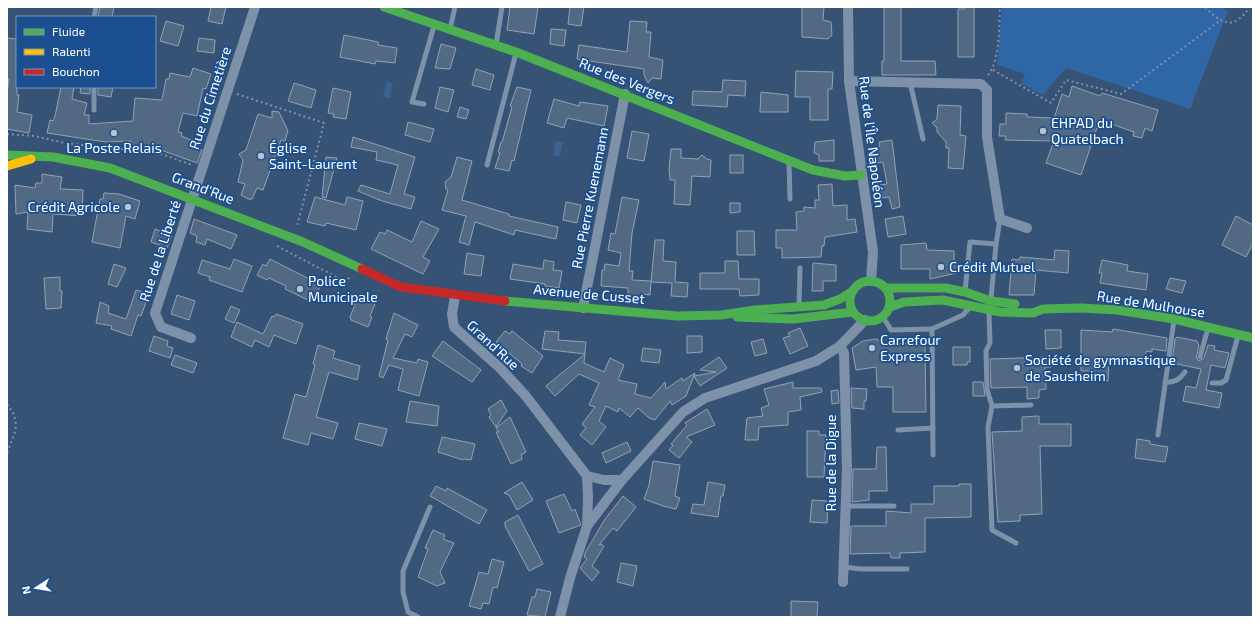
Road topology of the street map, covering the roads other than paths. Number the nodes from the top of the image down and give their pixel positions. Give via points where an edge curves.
1 (255, 7) edge
2 (384, 7) edge
3 (455, 7) edge
4 (502, 7) edge
5 (848, 7) edge
6 (435, 25) junction
7 (450, 30) junction
8 (496, 46) junction
9 (516, 52) junction
10 (849, 81) junction
11 (910, 82) junction
12 (94, 88) edge
13 (625, 94) junction
14 (424, 104) dead end
15 (94, 110) dead end
16 (923, 139) dead end
17 (7, 155) edge
18 (35, 157) junction
19 (789, 161) junction
20 (487, 164) dead end
21 (7, 166) edge
22 (861, 175) junction
23 (192, 198) junction
24 (790, 199) dead end
25 (1000, 220) junction
26 (1027, 228) dead end
27 (996, 244) junction
28 (800, 268) dead end
29 (872, 281) junction
30 (886, 288) junction
31 (852, 292) junction
32 (965, 292) junction
33 (455, 296) junction
34 (990, 301) junction
35 (971, 305) junction
36 (890, 306) junction
37 (582, 308) junction
38 (1043, 309) junction
39 (989, 311) junction
40 (853, 312) junction
41 (799, 313) junction
42 (883, 317) junction
43 (1174, 319) junction
44 (865, 320) junction
45 (1208, 327) junction
46 (932, 329) junction
47 (1238, 334) junction
48 (191, 338) dead end
49 (1253, 338) edge
50 (840, 346) junction
51 (1200, 357) dead end
52 (1185, 372) dead end
53 (1166, 382) junction
54 (1212, 383) dead end
55 (1031, 405) dead end
56 (992, 406) junction
57 (933, 428) junction
58 (898, 430) dead end
59 (1158, 435) dead end
60 (933, 455) dead end
61 (587, 476) junction
62 (622, 480) junction
63 (845, 506) junction
64 (894, 506) dead end
65 (430, 507) dead end
66 (587, 526) junction
67 (1016, 543) dead end
68 (843, 567) junction
69 (907, 569) dead end
70 (843, 582) dead end
71 (418, 617) edge
72 (560, 617) edge

1 - 23 street, Rue du Cimetière
2 - 6 main road, Rue des Vergers
3 - 7 lane
4 - 8 lane
5 - 10 street, Rue de l'Île Napoléon
6 - 7 main road, Rue des Vergers
6 - 14 lane via 412,102
7 - 8 main road, Rue des Vergers
8 - 9 main road, Rue des Vergers
9 - 13 main road, Rue des Vergers
9 - 20 lane
10 - 11 street
10 - 22 street, Rue de l'Île Napoléon
11 - 16 lane
11 - 25 street via 981,84 987,90 987,137
12 - 15 lane
13 - 19 main road, Rue des Vergers
13 - 37 street, Rue Pierre Kuenemann
17 - 18 main road, Grand'Rue
18 - 21 main road, Grand'Rue
18 - 23 main road, Grand'Rue via 53,157 110,168
19 - 22 main road, Rue des Vergers via 819,171 845,176
19 - 24 lane
22 - 29 street, Rue de l'Île Napoléon via 873,252
23 - 33 main road, Grand'Rue via 303,242 401,287
23 - 48 street, Rue de la Liberté via 155,313 161,327
25 - 26 street
25 - 27 lane
27 - 32 lane via 970,242
27 - 34 lane
28 - 41 lane
29 - 30 main road
29 - 31 main road via 860,283
30 - 32 main road, Rue de Mulhouse via 946,288
30 - 36 main road
31 - 40 main road via 850,302
31 - 41 main road, Avenue de Cusset via 840,299
32 - 34 main road, Rue de Mulhouse
33 - 37 main road, Avenue de Cusset
33 - 61 street, Grand'Rue via 452,314 454,327 500,368 525,395
34 - 38 main road, Rue de Mulhouse via 1033,304
34 - 39 lane
35 - 36 main road, Rue de Mulhouse via 931,300
35 - 39 main road, Rue de Mulhouse
35 - 46 lane via 963,315
36 - 42 main road
37 - 41 main road, Avenue de Cusset via 676,316 721,315 755,310
38 - 39 main road, Rue de Mulhouse via 1033,313
38 - 43 main road, Rue de Mulhouse via 1117,310
39 - 56 lane via 987,389
40 - 41 main road, Avenue de Cusset
40 - 44 main road
42 - 44 main road
42 - 46 lane via 891,330
43 - 45 main road, Rue de Mulhouse
43 - 53 lane
44 - 50 street
45 - 47 main road, Rue de Mulhouse
45 - 51 lane
46 - 57 lane
47 - 49 main road, Rue de Mulhouse
47 - 54 lane via 1226,380
50 - 62 street via 816,361 705,398 683,412
50 - 63 street, Rue de la Digue via 844,353 847,468
52 - 53 lane via 1175,382
53 - 59 lane
55 - 56 lane
56 - 67 lane via 988,427 992,530
57 - 58 lane
57 - 60 lane
61 - 62 street via 604,480
61 - 66 street
62 - 66 street
63 - 64 lane
63 - 68 street, Rue de la Digue
65 - 71 lane via 403,571 403,592 408,612
66 - 72 street
68 - 69 lane
68 - 70 street, Rue de la Digue

